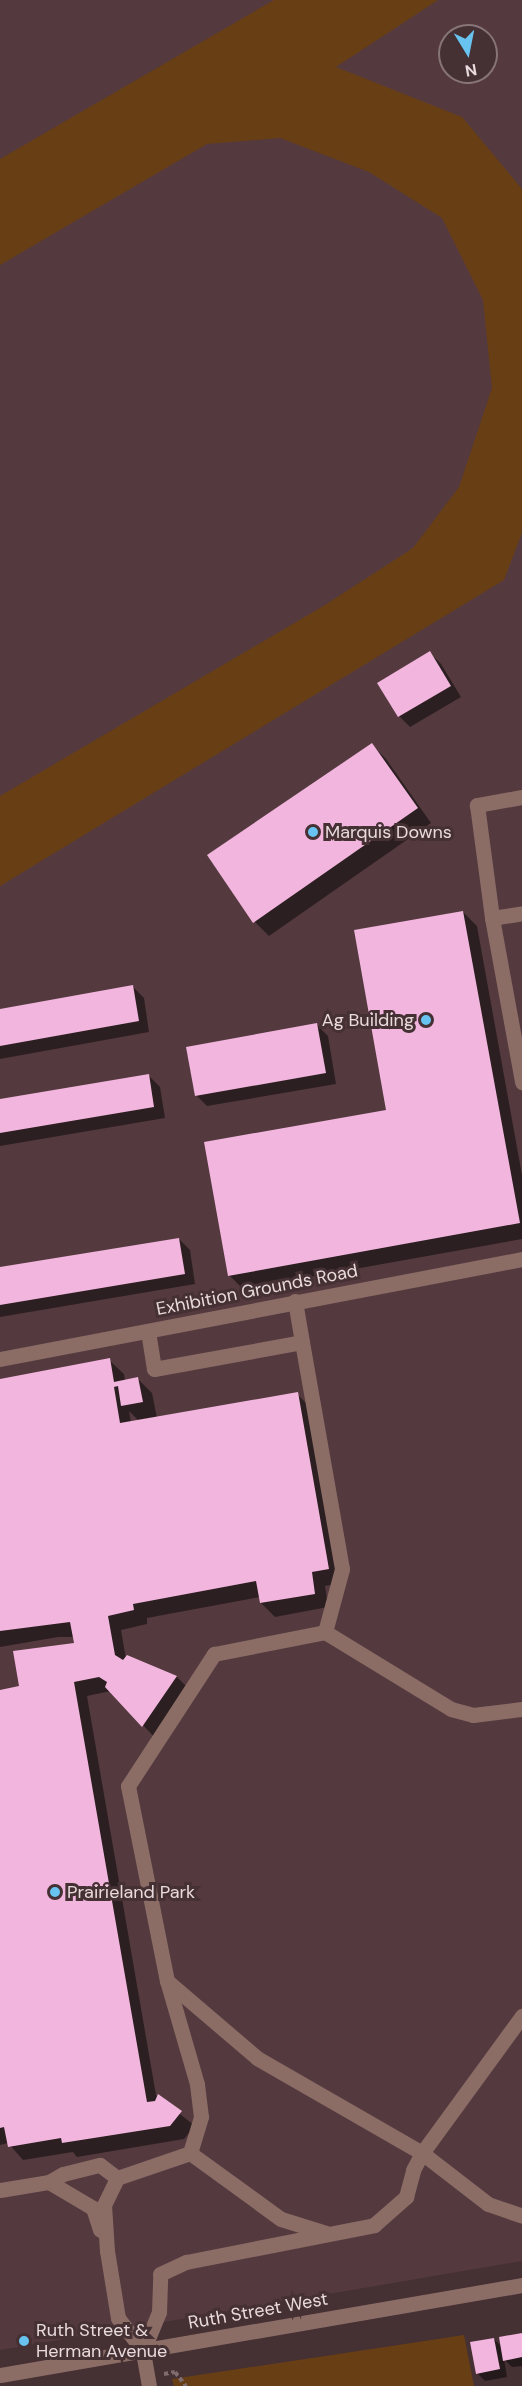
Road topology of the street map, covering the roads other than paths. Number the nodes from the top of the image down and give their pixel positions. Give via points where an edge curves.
1 (522, 797) edge
2 (522, 913) edge
3 (492, 918) junction
4 (522, 1082) edge
5 (522, 1259) edge
6 (295, 1301) junction
7 (148, 1331) junction
8 (302, 1342) junction
9 (0, 1359) edge
10 (325, 1632) junction
11 (522, 1709) edge
12 (166, 1981) junction
13 (522, 2016) edge
14 (190, 2153) junction
15 (422, 2153) junction
16 (117, 2178) junction
17 (49, 2182) junction
18 (0, 2190) edge
19 (522, 2216) edge
20 (328, 2234) junction
21 (107, 2251) junction
22 (522, 2285) edge
23 (143, 2351) junction
24 (1, 2379) edge
25 (148, 2381) edge

1 - 3 street via 477,805
2 - 3 street
3 - 4 street
5 - 6 street, Exhibition Grounds Road
6 - 7 street, Exhibition Grounds Road
6 - 8 street
7 - 8 street via 153,1369
7 - 9 street, Exhibition Grounds Road
8 - 10 street via 342,1569
10 - 11 street via 451,1709 473,1715
10 - 12 street via 214,1654 128,1786
12 - 14 street via 197,2084 201,2117
12 - 15 street via 257,2058
13 - 15 street
14 - 16 street
14 - 20 street via 281,2219
15 - 19 street via 488,2204
15 - 20 street via 406,2197 374,2225
16 - 17 street via 100,2165 63,2174
16 - 21 street via 104,2205
17 - 18 street
17 - 21 street via 93,2208
20 - 23 street via 186,2262 160,2274 159,2312
21 - 23 street via 118,2318
22 - 23 street, Ruth Street West
23 - 24 street, Ruth Street West
23 - 25 street

